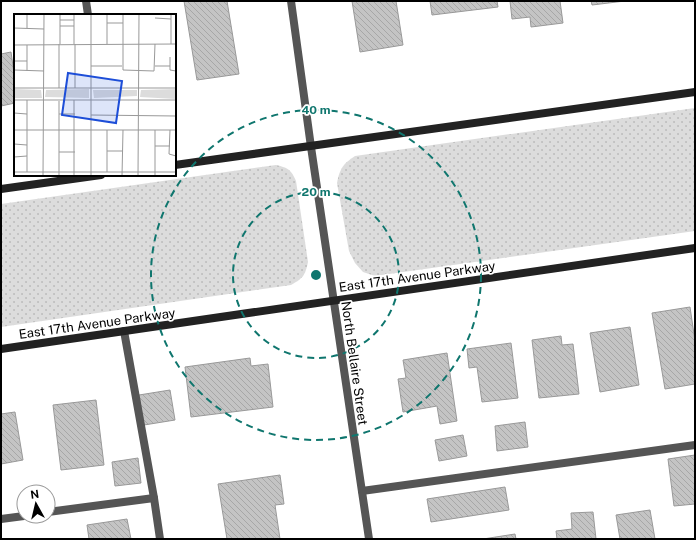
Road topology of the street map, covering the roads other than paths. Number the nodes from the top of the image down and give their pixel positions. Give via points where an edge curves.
1 (86, 1) edge
2 (291, 1) edge
3 (88, 14) edge
4 (695, 92) edge
5 (310, 147) junction
6 (176, 165) edge
7 (94, 176) edge
8 (1, 189) edge
9 (695, 248) edge
10 (334, 300) junction
11 (124, 331) junction
12 (1, 349) edge
13 (695, 445) edge
14 (362, 491) junction
15 (154, 498) junction
16 (56, 511) edge
17 (16, 517) edge
18 (1, 519) edge
19 (160, 539) edge
20 (369, 539) edge

1 - 3 street
2 - 5 street, North Bellaire Street
4 - 5 main road
5 - 6 main road
5 - 10 street, North Bellaire Street
7 - 8 main road
9 - 10 main road, East 17th Avenue Parkway
10 - 11 main road, East 17th Avenue Parkway
10 - 14 street, North Bellaire Street
11 - 12 main road, East 17th Avenue Parkway
11 - 15 street
13 - 14 street
14 - 20 street, North Bellaire Street
15 - 16 street
15 - 19 street
17 - 18 street

